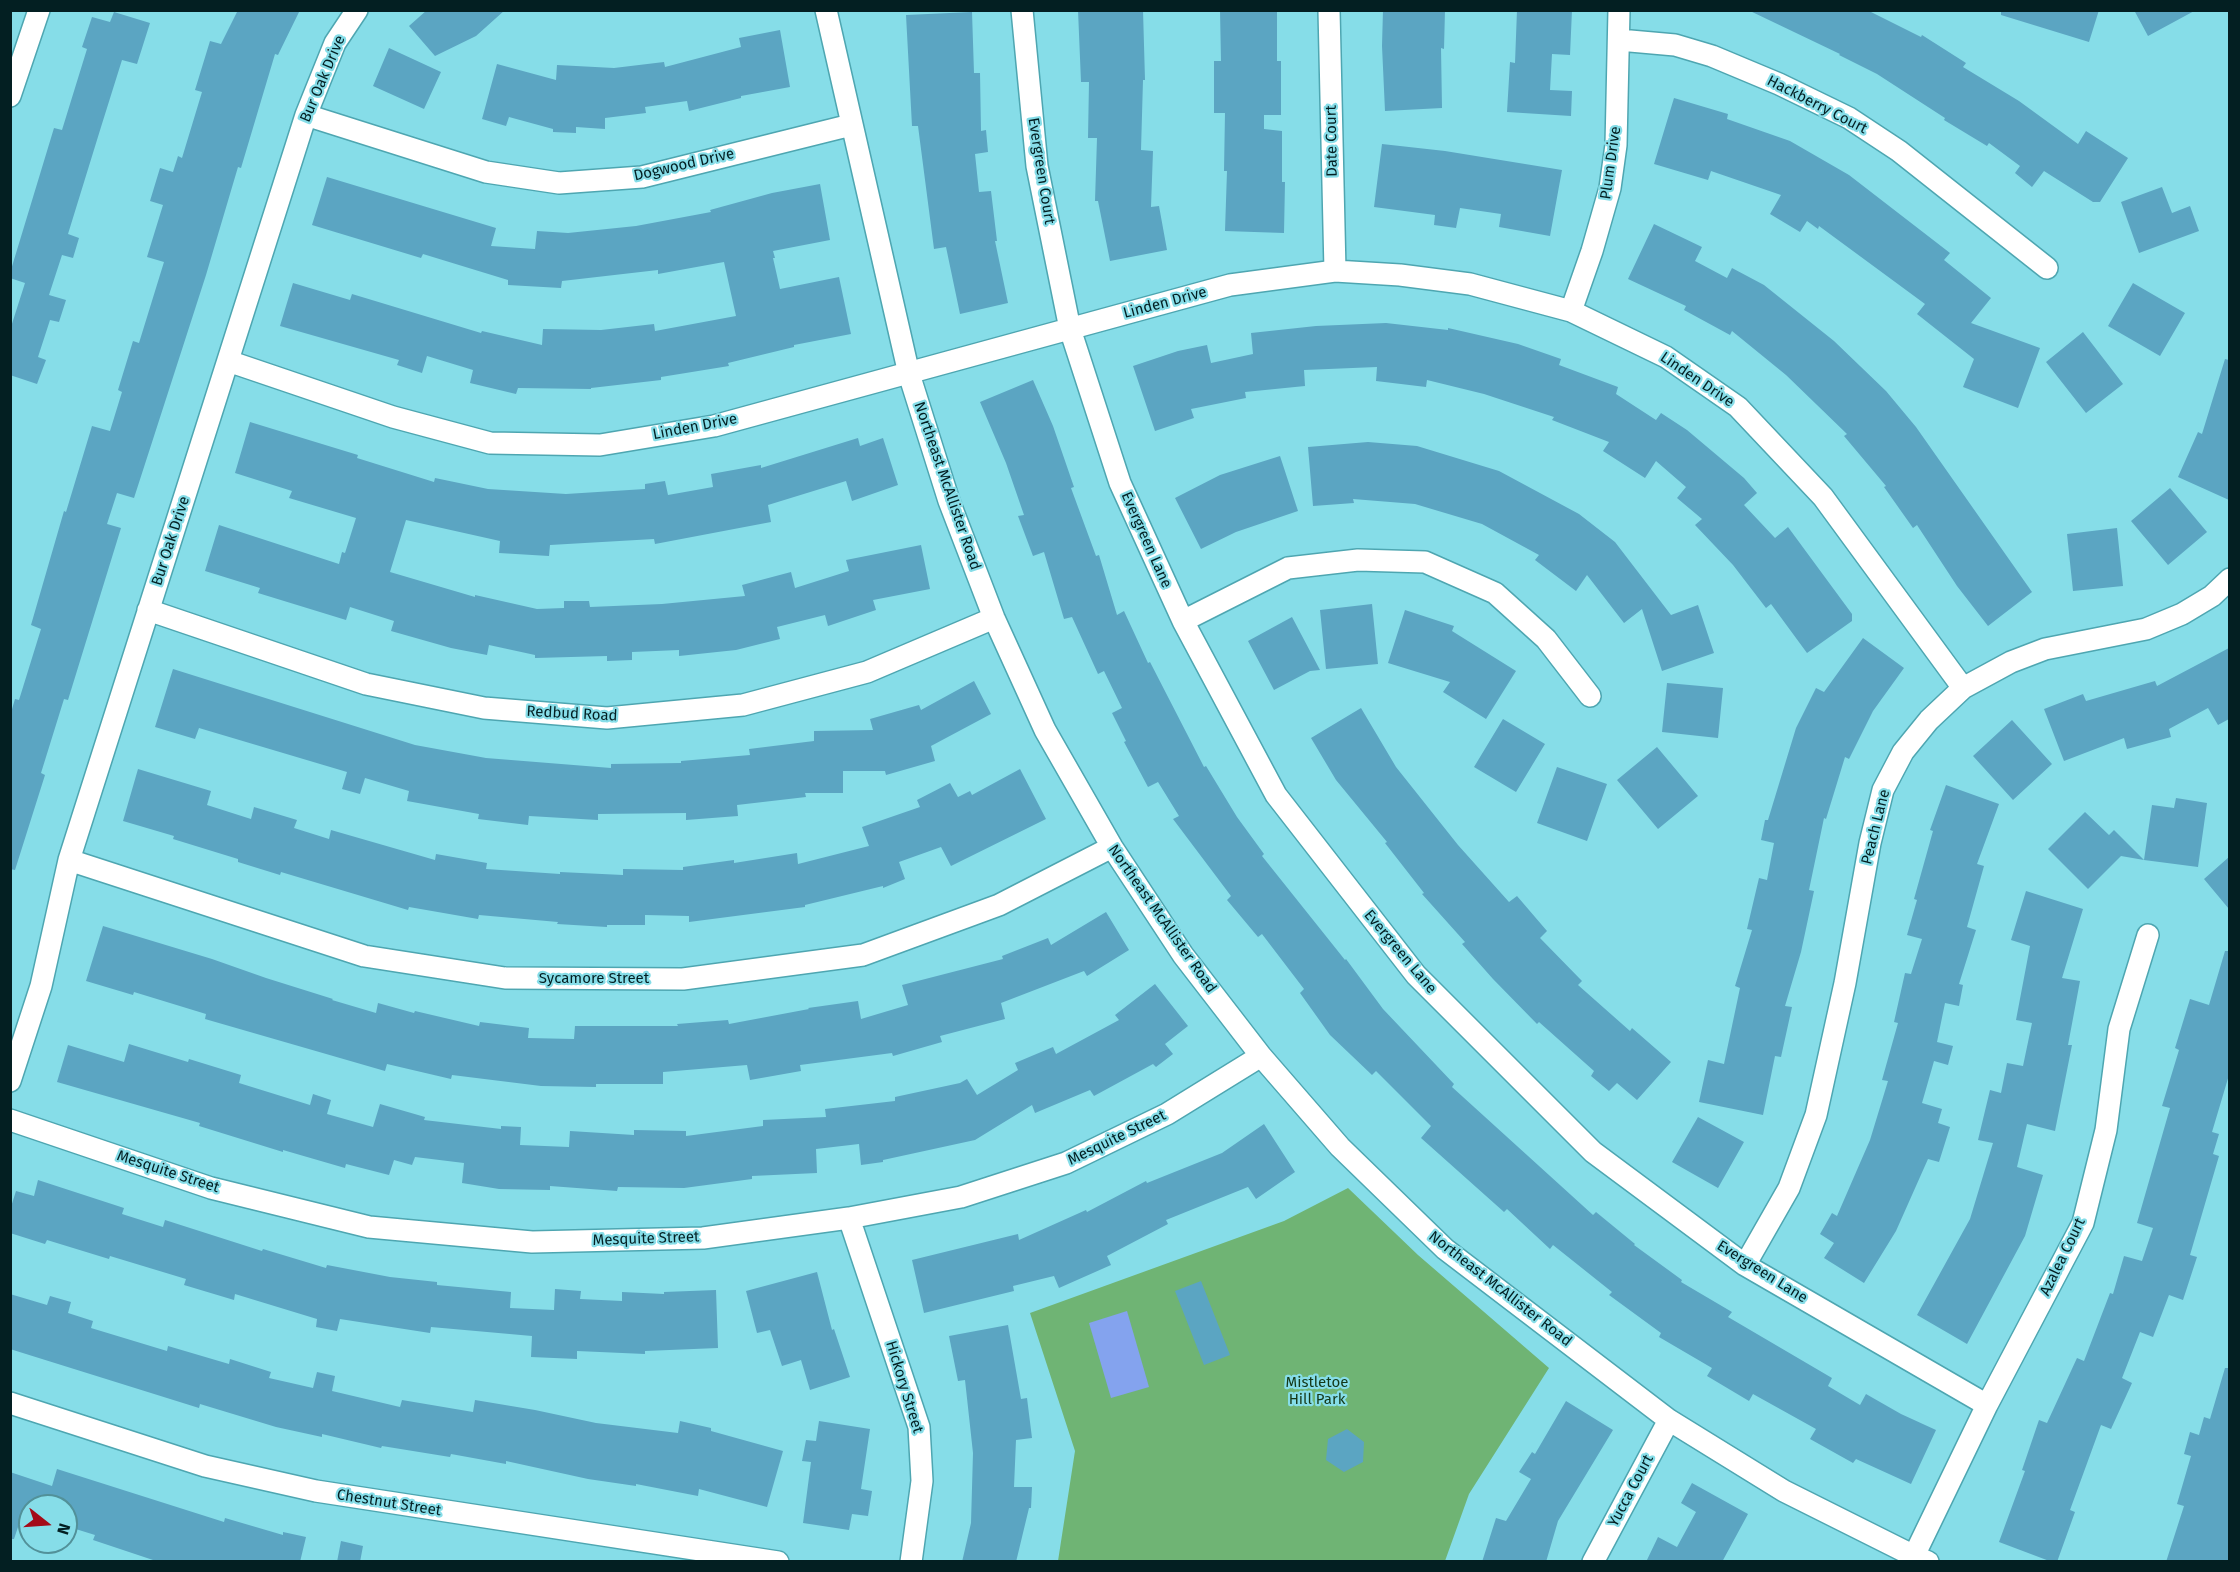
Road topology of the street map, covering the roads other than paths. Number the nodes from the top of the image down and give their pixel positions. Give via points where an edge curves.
1 (39, 10) edge
2 (357, 10) edge
3 (826, 10) edge
4 (1022, 10) edge
5 (1329, 10) edge
6 (1619, 10) edge
7 (1619, 40) junction
8 (11, 91) edge
9 (306, 115) junction
10 (851, 125) junction
11 (2047, 268) dead end
12 (1335, 271) junction
13 (1571, 311) junction
14 (1070, 329) junction
15 (228, 362) junction
16 (909, 374) junction
17 (2229, 579) edge
18 (148, 610) junction
19 (994, 618) junction
20 (1183, 621) junction
21 (1963, 688) junction
22 (1590, 696) dead end
23 (1112, 847) junction
24 (69, 860) junction
25 (2148, 935) dead end
26 (1261, 1056) junction
27 (10, 1081) edge
28 (10, 1120) edge
29 (849, 1218) junction
30 (1745, 1265) junction
31 (10, 1403) edge
32 (1987, 1405) junction
33 (1670, 1420) junction
34 (1918, 1560) edge
35 (778, 1562) edge
36 (912, 1562) edge
37 (1593, 1562) edge

1 - 8 street
2 - 9 street, Bur Oak Drive via 335,43
3 - 10 street, Northeast McAllister Road
4 - 14 street, Evergreen Court via 1037,166
5 - 12 street, Date Court
6 - 7 street, Plum Drive
7 - 11 street, Hackberry Court via 1675,45 1712,56 1849,118 1899,151
7 - 13 street, Plum Drive via 1616,145 1610,188
9 - 10 street, Dogwood Drive via 486,172 559,183 642,177
9 - 15 street, Bur Oak Drive
10 - 16 street, Northeast McAllister Road
12 - 13 street, Linden Drive via 1470,284
12 - 14 street, Linden Drive via 1230,285
13 - 21 street, Linden Drive via 1666,357 1738,407 1823,497
14 - 16 street, Linden Drive
14 - 20 street, Evergreen Lane via 1120,483
15 - 16 street, Linden Drive via 393,417 490,443 600,445 702,428
15 - 18 street, Bur Oak Drive
16 - 19 street, Northeast McAllister Road via 950,501
17 - 21 street, Peach Lane via 2212,596 2146,629 2045,650 2011,662
18 - 19 street, Redbud Road via 366,684 484,708 607,718 743,705 867,672
18 - 24 street, Bur Oak Drive
19 - 23 street, Northeast McAllister Road via 1045,730
20 - 22 street via 1288,568 1358,560 1425,562 1495,593 1546,639
20 - 30 street, Evergreen Lane via 1276,795 1416,975 1593,1152
21 - 30 street, Peach Lane via 1903,752 1883,790 1816,1115 1789,1188
23 - 24 street, Sycamore Street via 999,905 862,955 683,979 505,978 364,956
23 - 26 street, Northeast McAllister Road via 1183,955
24 - 27 street, Bur Oak Drive via 41,986
25 - 32 street, Azalea Court via 2119,1029 2106,1130 2083,1223
26 - 29 street, Mesquite Street via 1167,1114 1066,1163 961,1197
26 - 33 street, Northeast McAllister Road via 1340,1147 1445,1249
28 - 29 street, Mesquite Street via 211,1188 369,1227 532,1242 702,1238
29 - 36 street, Hickory Street via 919,1427 922,1481
30 - 32 street, Evergreen Lane
31 - 35 street, Chestnut Street via 205,1466 316,1491
32 - 34 street, Azalea Court
33 - 34 street, Northeast McAllister Road via 1784,1491
33 - 37 street, Yucca Court

